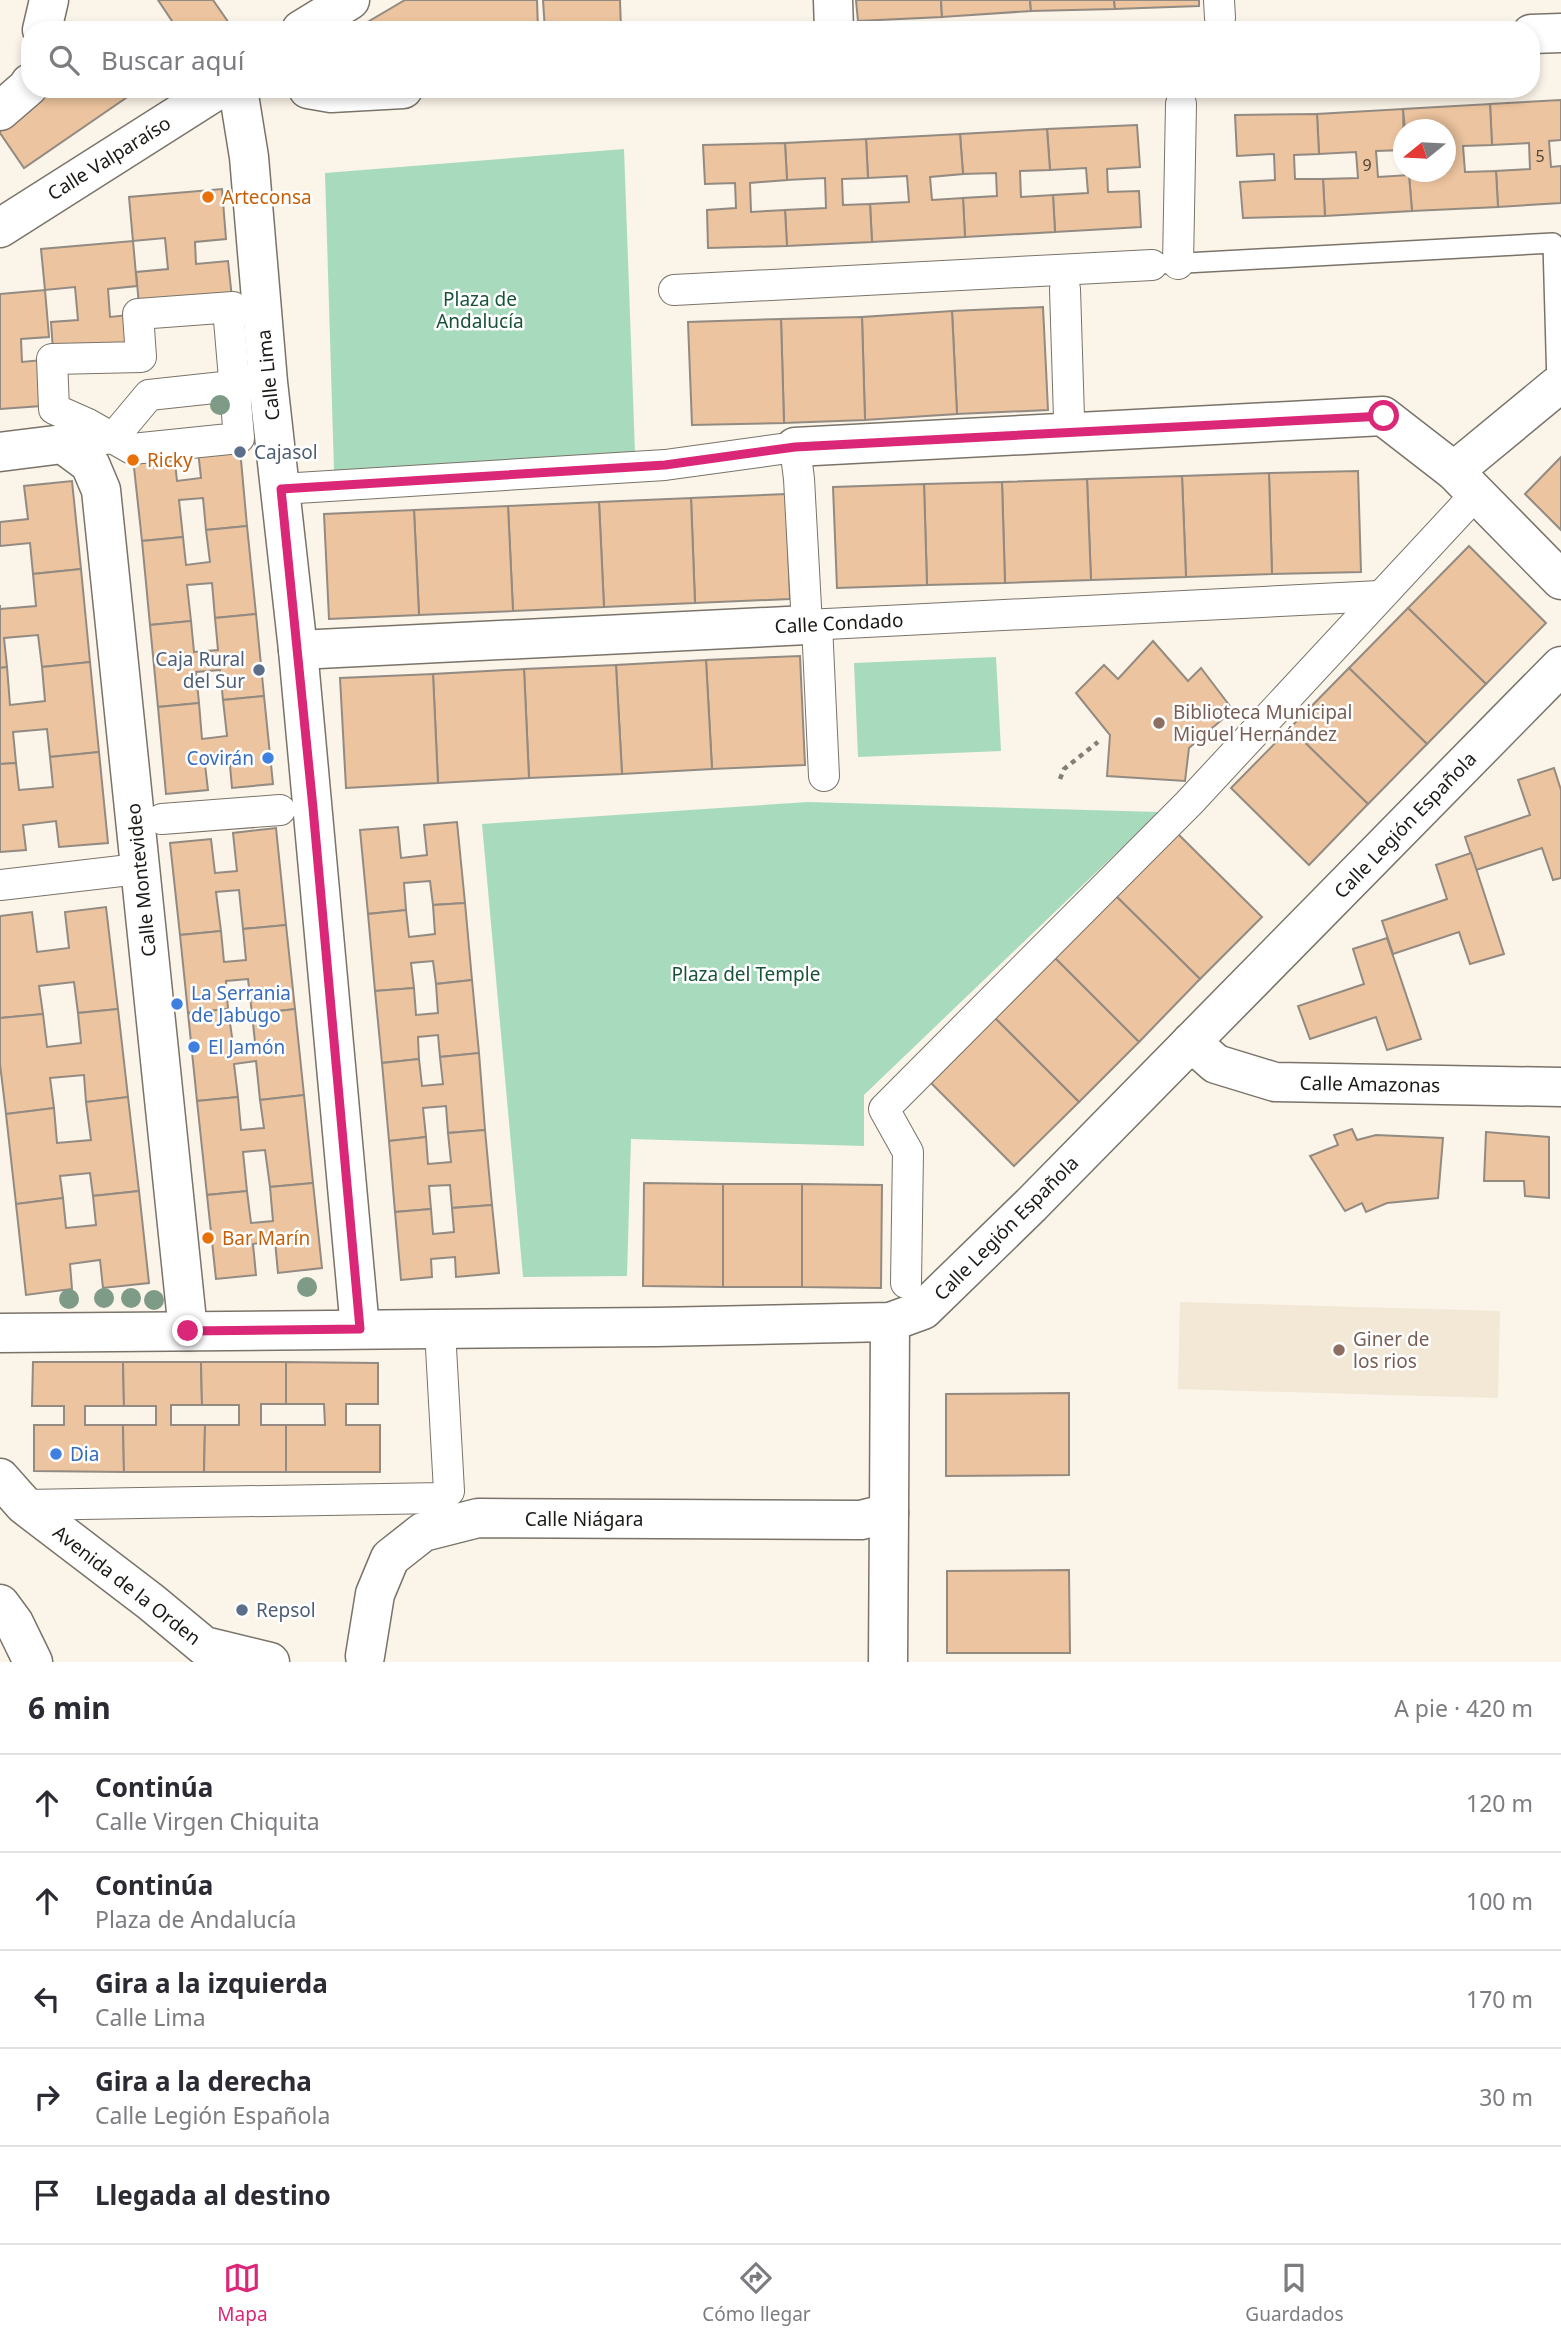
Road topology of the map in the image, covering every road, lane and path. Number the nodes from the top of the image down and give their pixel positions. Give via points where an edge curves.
1 (49, 0) edge
2 (350, 0) edge
3 (833, 0) edge
4 (44, 21) edge
5 (315, 21) edge
6 (834, 21) edge
7 (1561, 33) edge
8 (1540, 34) edge
9 (21, 93) edge
10 (205, 98) edge
11 (240, 98) edge
12 (1181, 104) dead end
13 (0, 111) edge
14 (0, 228) edge
15 (1165, 264) junction
16 (1065, 289) dead end
17 (674, 290) dead end
18 (251, 384) junction
19 (1559, 384) edge
20 (1069, 418) dead end
21 (113, 438) junction
22 (63, 444) junction
23 (795, 447) junction
24 (0, 452) edge
25 (1465, 483) junction
26 (281, 489) junction
27 (1561, 580) edge
28 (1380, 596) junction
29 (812, 625) junction
30 (298, 650) junction
31 (1561, 666) edge
32 (1098, 742) dead end
33 (824, 776) dead end
34 (1060, 779) dead end
35 (280, 810) dead end
36 (162, 819) dead end
37 (121, 871) dead end
38 (0, 886) edge
39 (1191, 1042) junction
40 (1561, 1087) edge
41 (906, 1283) dead end
42 (890, 1322) junction
43 (360, 1329) junction
44 (440, 1329) junction
45 (188, 1331) junction
46 (0, 1333) edge
47 (12, 1491) edge
48 (889, 1513) junction
49 (0, 1604) edge
50 (365, 1660) edge
51 (33, 1662) edge
52 (270, 1662) edge
53 (888, 1662) edge

1 - 4 main road
2 - 5 main road
3 - 6 main road
7 - 8 main road
9 - 13 main road
10 - 14 main road, Calle Valparaíso
11 - 18 main road, Calle Lima via 250,157
12 - 15 street
15 - 17 street
15 - 19 lane via 1553,243
16 - 20 street
18 - 21 street via 149,395
18 - 21 street via 239,438 132,449
18 - 21 street via 229,320 233,307 138,314 141,357 52,359 54,409
18 - 26 main road, Calle Lima
19 - 25 main road
21 - 22 street
22 - 24 main road
22 - 45 main road, Calle Montevideo via 90,464 101,490
23 - 25 main road via 1384,416
23 - 26 street via 665,465
23 - 29 street
25 - 27 main road
25 - 28 street
26 - 30 main road, Calle Lima
28 - 29 street, Calle Condado
28 - 41 street via 1189,803 884,1109 908,1152
29 - 30 main road, Calle Condado
29 - 33 street
30 - 43 main road, Calle Lima
31 - 39 main road, Calle Legión Española
32 - 34 path via 1064,769
35 - 36 street
37 - 38 street
39 - 40 main road, Calle Amazonas via 1216,1063 1275,1082
39 - 42 main road, Calle Legión Española via 923,1310
42 - 44 main road, Calle Legión Española
42 - 48 main road
43 - 44 main road, Calle Legión Española
43 - 45 main road, Calle Legión Española
44 - 47 street via 449,1491 442,1498
45 - 46 main road, Calle Legión Española
47 - 52 main road, Avenida de la Orden via 204,1646
48 - 50 main road, Calle Niágara via 861,1520 478,1518 424,1532 390,1558 374,1594
48 - 53 main road
49 - 51 main road

